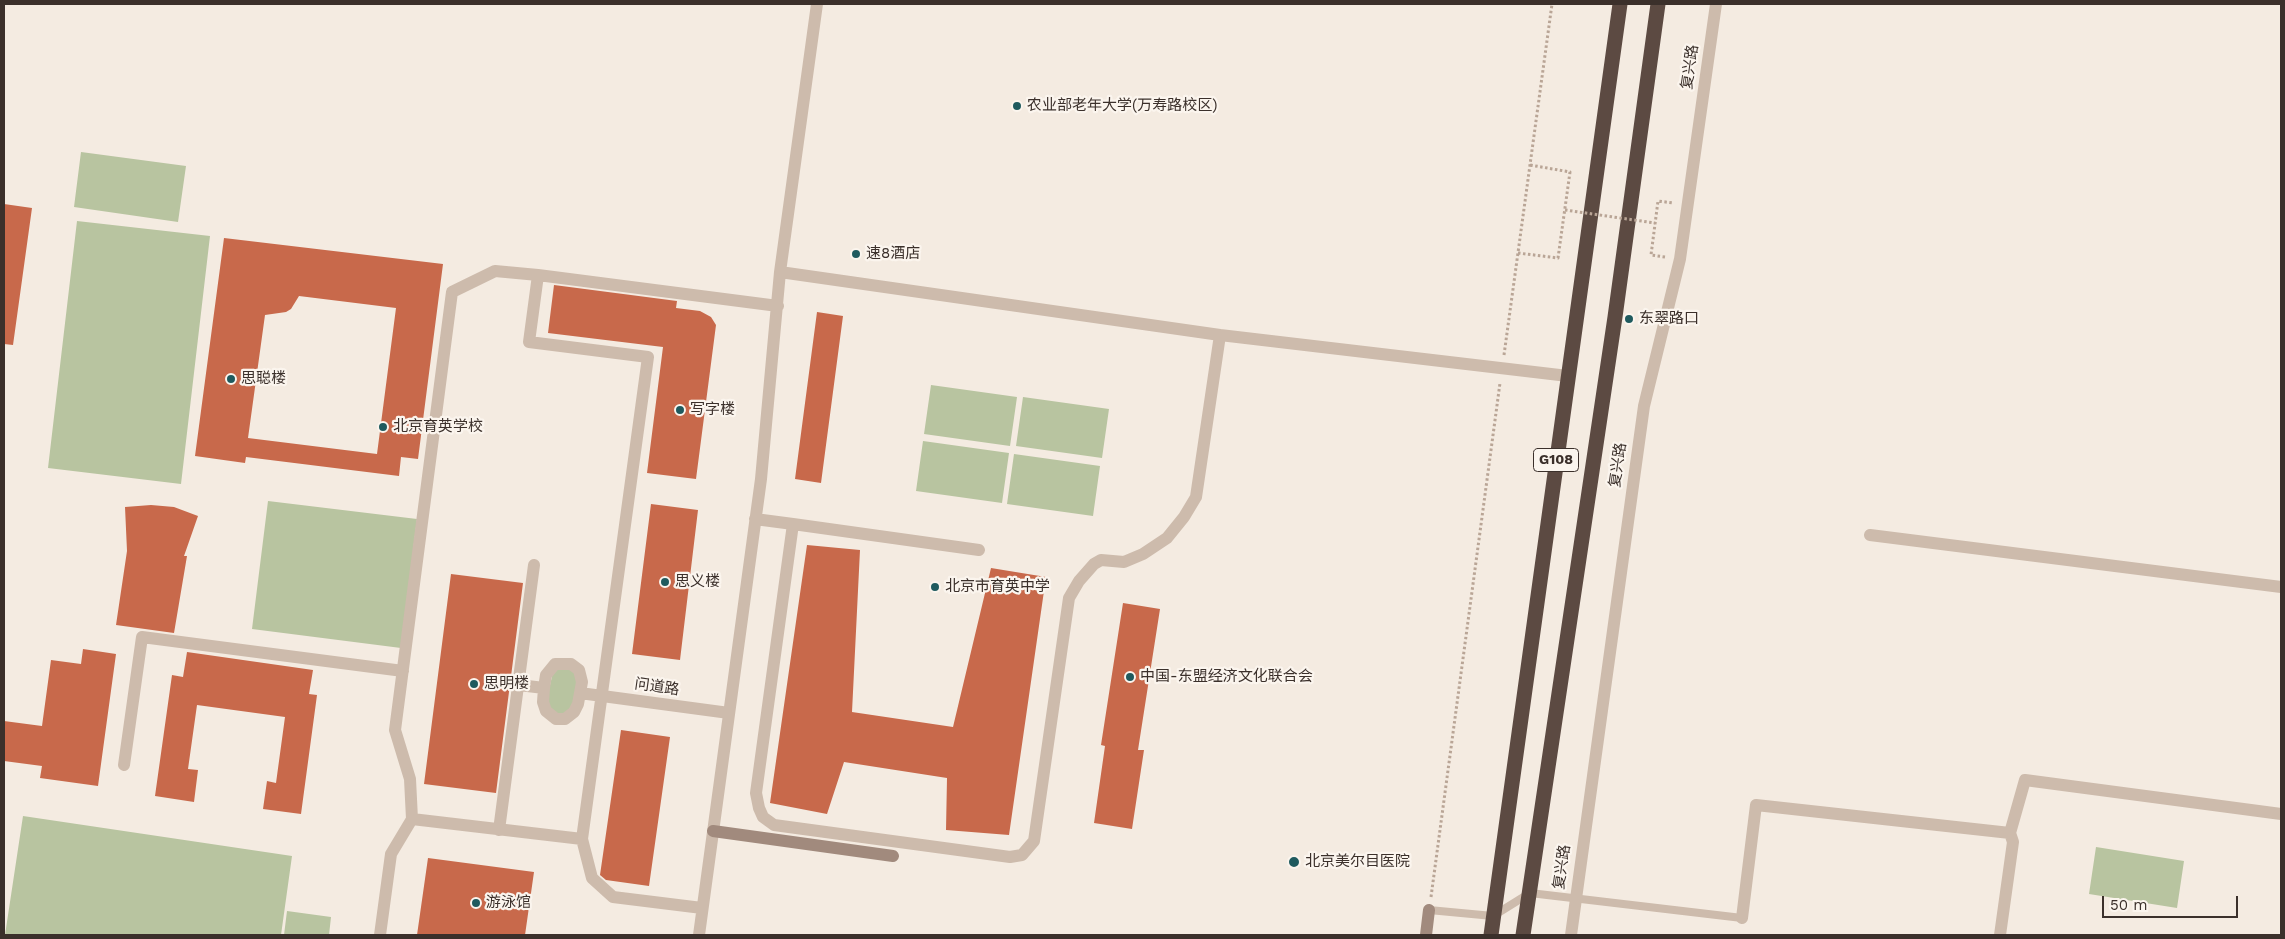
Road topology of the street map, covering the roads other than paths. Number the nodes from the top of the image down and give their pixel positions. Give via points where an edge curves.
1 (817, 4) edge
2 (1620, 4) edge
3 (1658, 4) edge
4 (1716, 4) edge
5 (780, 272) junction
6 (538, 275) junction
7 (778, 306) junction
8 (1220, 335) junction
9 (1568, 376) junction
10 (755, 519) junction
11 (793, 524) junction
12 (1870, 535) dead end
13 (979, 550) dead end
14 (534, 565) dead end
15 (2281, 587) edge
16 (403, 671) junction
17 (518, 684) junction
18 (544, 688) junction
19 (580, 694) junction
20 (602, 696) junction
21 (729, 713) junction
22 (124, 765) dead end
23 (2281, 814) edge
24 (412, 819) junction
25 (499, 830) junction
26 (713, 831) junction
27 (2010, 834) junction
28 (582, 840) junction
29 (893, 856) dead end
30 (1530, 893) junction
31 (1576, 898) junction
32 (702, 908) junction
33 (1430, 910) joint
34 (1492, 916) junction
35 (1742, 918) joint
36 (380, 935) edge
37 (699, 935) edge
38 (1426, 935) edge
39 (1491, 935) edge
40 (1524, 935) edge
41 (1571, 935) edge
42 (2000, 935) edge

1 - 5 street
2 - 9 highway, G108
3 - 30 highway, 复兴路 / G108
4 - 31 street, 复兴路 via 1680,260 1644,406
5 - 7 street
5 - 8 street
6 - 7 street
6 - 16 street via 495,271 452,292
6 - 20 street via 529,342 648,357
7 - 10 street
8 - 9 street
8 - 11 street via 1196,497 1167,538 1124,562 1101,560 1094,564 1069,598 1034,841 1022,855 1010,858 774,825 763,817 756,793
9 - 34 highway, G108
10 - 11 street
10 - 21 street
11 - 13 street
12 - 15 street
14 - 17 street
16 - 22 street via 142,637
16 - 24 street via 395,730 410,779
17 - 18 street
17 - 25 street
18 - 19 street via 543,705 556,719 572,715
18 - 19 street via 551,668 558,663 567,663 573,664 581,674
19 - 20 street, 问道路
20 - 21 street, 问道路
20 - 28 street
21 - 26 street
23 - 27 street via 2025,780
24 - 25 street
24 - 36 street via 391,854
25 - 28 street
26 - 29 street
26 - 32 street
27 - 35 street via 1756,806
27 - 42 street via 2013,842
28 - 32 street via 592,878 613,897
30 - 31 lane
30 - 34 lane
30 - 40 highway, 复兴路 / G108
31 - 35 lane
31 - 41 street, 复兴路
32 - 37 street
33 - 34 lane
33 - 38 street
34 - 39 highway, G108

